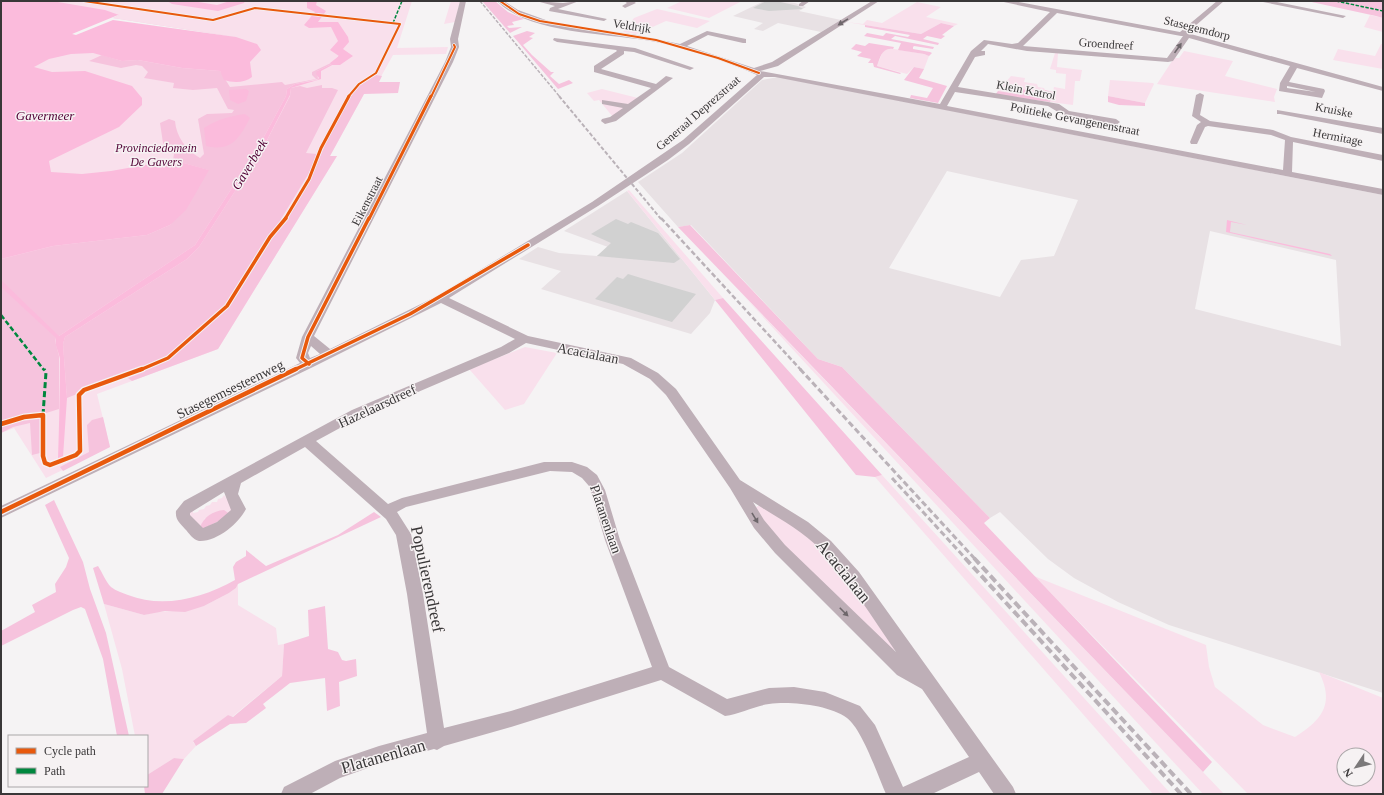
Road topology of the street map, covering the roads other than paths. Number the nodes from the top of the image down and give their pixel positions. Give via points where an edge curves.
1 (463, 1) edge
2 (500, 1) edge
3 (540, 1) edge
4 (576, 1) edge
5 (807, 1) edge
6 (876, 1) edge
7 (1002, 1) edge
8 (1221, 1) edge
9 (1261, 1) edge
10 (562, 5) junction
11 (801, 5) dead end
12 (551, 10) junction
13 (1055, 11) junction
14 (1343, 16) dead end
15 (530, 18) junction
16 (604, 20) dead end
17 (1184, 34) junction
18 (626, 35) junction
19 (558, 40) dead end
20 (743, 41) dead end
21 (680, 47) junction
22 (1011, 47) junction
23 (610, 48) junction
24 (619, 49) junction
25 (1296, 65) junction
26 (690, 68) dead end
27 (758, 73) junction
28 (669, 78) dead end
29 (1284, 83) dead end
30 (657, 87) junction
31 (953, 89) junction
32 (1383, 89) edge
33 (1200, 95) dead end
34 (605, 102) dead end
35 (629, 107) junction
36 (942, 107) junction
37 (1280, 111) dead end
38 (605, 121) dead end
39 (1116, 122) dead end
40 (1208, 123) junction
41 (1383, 131) edge
42 (1289, 139) junction
43 (1194, 142) dead end
44 (1383, 158) edge
45 (1287, 173) junction
46 (628, 182) joint
47 (1383, 192) edge
48 (441, 298) junction
49 (308, 337) junction
50 (524, 339) junction
51 (328, 354) junction
52 (309, 364) junction
53 (307, 440) junction
54 (235, 479) junction
55 (735, 484) junction
56 (386, 511) junction
57 (1, 512) edge
58 (662, 672) junction
59 (928, 685) junction
60 (437, 740) junction
61 (982, 761) junction
62 (291, 794) edge
63 (896, 794) edge
64 (910, 794) edge
65 (1006, 794) edge

1 - 49 street, Eikenstraat via 454,39 455,47 449,62
2 - 15 street, Veldrijk
3 - 10 street
4 - 10 street
5 - 11 street
6 -> 27 street, Generaal Deprezstraat
7 - 13 street, Stasegemdorp
8 - 17 street, Groendreef
9 - 14 street
10 - 12 street
12 - 15 street
12 - 16 street
13 - 17 street, Stasegemdorp
13 - 22 street via 1020,45
15 - 18 street, Veldrijk
22 -> 17 street, Groendreef via 1168,60
17 - 25 street, Stasegemdorp
18 - 21 street, Veldrijk
18 - 23 street
19 - 23 street
20 - 21 street via 708,33
21 - 27 street, Veldrijk
22 - 31 street, Groendreef via 986,42 974,53
23 - 24 street
24 - 26 street via 645,52
24 - 30 street via 621,52 597,70
25 - 29 street
25 - 32 street, Stasegemdorp
27 - 36 street, Politieke Gevangenenstraat
27 - 46 street, Generaal Deprezstraat via 686,142
28 - 30 street
30 - 35 street
31 - 36 street
31 - 39 street, Klein Katrol via 1048,104 1066,112
33 - 40 street via 1196,116
34 - 35 street
35 - 38 street via 613,119
36 - 45 street, Politieke Gevangenenstraat
37 - 41 street, Kruiske
40 - 42 street, Hermitage
40 - 43 street via 1201,125
42 - 44 street, Hermitage
42 - 45 street
45 - 47 street, Politieke Gevangenenstraat
46 - 48 street, Stasegemsesteenweg
48 - 50 street, Acacialaan
48 - 51 street, Stasegemsesteenweg
49 - 51 street
49 - 52 street, Eikenstraat via 302,358
50 - 53 street, Hazelaarsdreef via 505,350 371,406
50 - 55 street, Acacialaan via 621,359 654,376 671,392
51 - 52 street, Stasegemsesteenweg
52 - 57 street, Stasegemsesteenweg
53 - 54 street, Hazelaarsdreef
53 - 56 street, Populierendreef
54 - 54 street, Hazelaarsdreef via 183,511 183,517 200,535 233,518 237,513 239,509 231,494
55 -> 59 street, Acacialaan via 759,524 780,549 903,670
55 - 59 street, Acacialaan via 803,526 826,545 852,577
56 - 58 street, Platanenlaan via 402,503 544,467 567,466 587,473 599,491 605,519
56 - 60 street, Populierendreef via 403,534 415,594
58 - 60 street, Platanenlaan via 511,720
58 - 63 street via 725,708 769,696 794,695 825,700 854,712 868,731
59 - 61 street, Acacialaan
60 - 62 street, Platanenlaan via 335,770
61 - 64 street
61 - 65 street, Acacialaan

